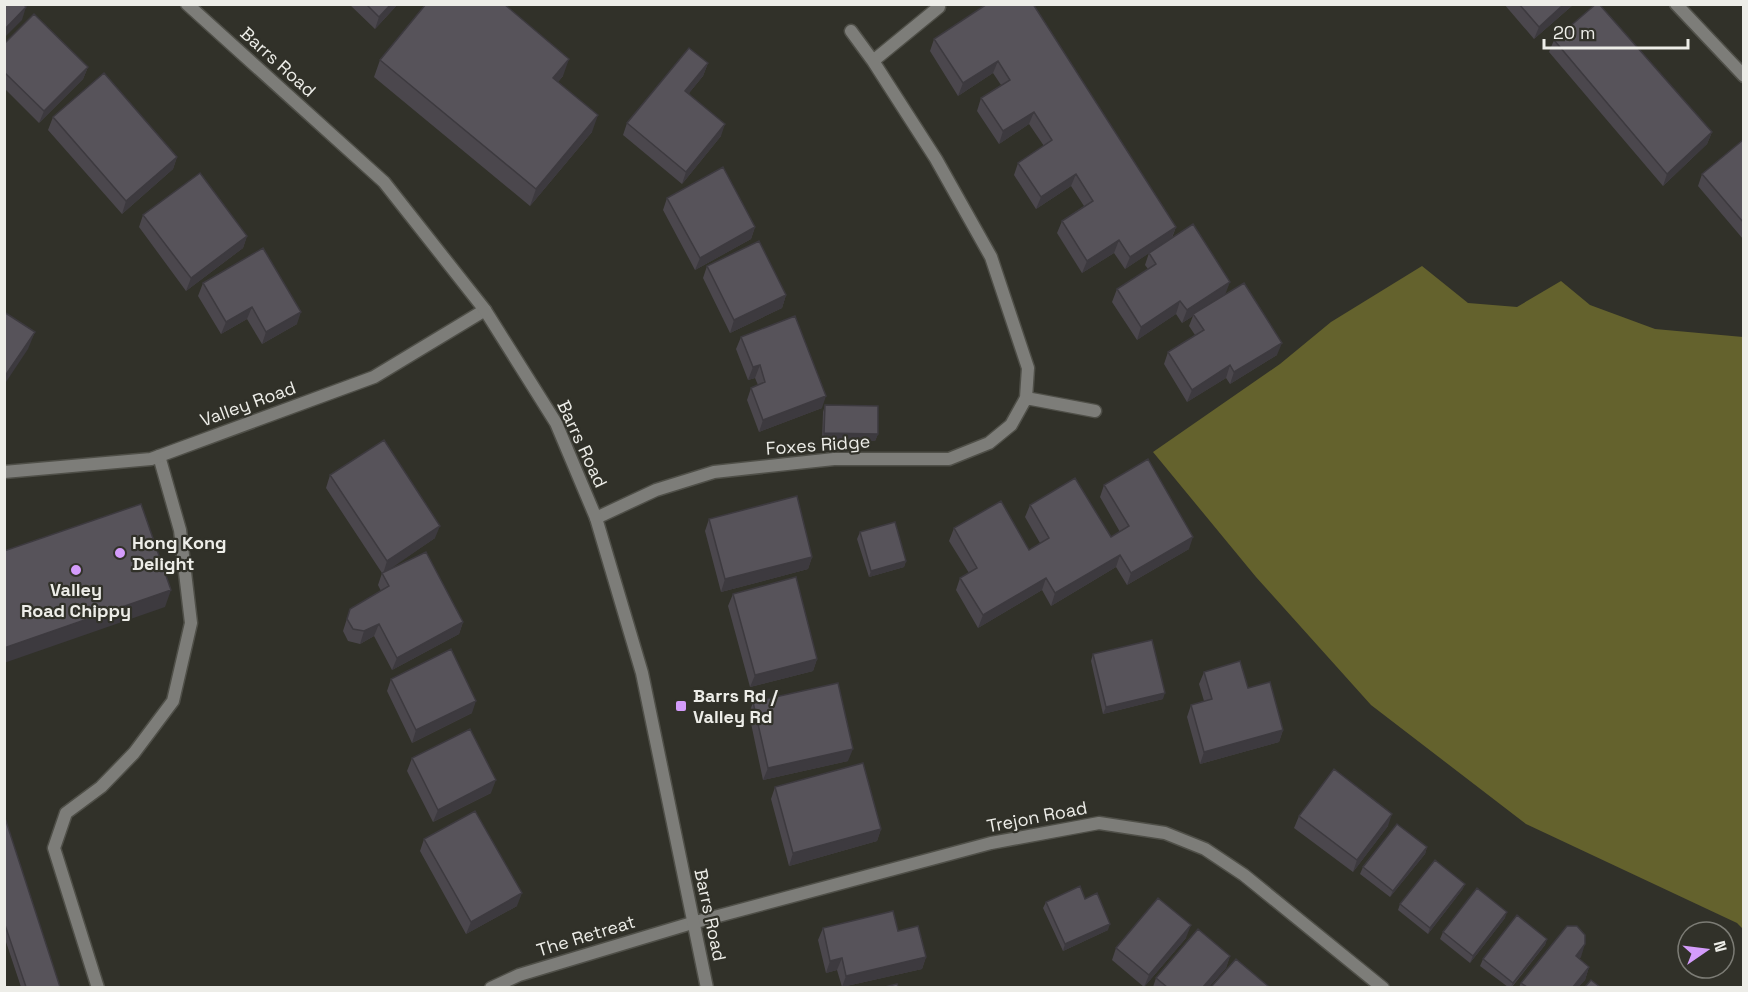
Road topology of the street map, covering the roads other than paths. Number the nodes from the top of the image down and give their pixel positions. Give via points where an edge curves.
1 (187, 4) edge
2 (1676, 4) edge
3 (939, 7) dead end
4 (851, 31) dead end
5 (873, 61) junction
6 (1743, 76) edge
7 (485, 310) junction
8 (1026, 398) junction
9 (1095, 411) dead end
10 (159, 456) junction
11 (4, 472) edge
12 (596, 518) junction
13 (692, 923) junction
14 (98, 987) edge
15 (491, 987) edge
16 (707, 987) edge
17 (1383, 987) edge

1 - 7 street, Barrs Road via 384,183
2 - 6 street
3 - 5 street
4 - 5 street, Foxes Ridge
5 - 8 street, Foxes Ridge via 936,159 991,257 1028,368
7 - 10 street, Valley Road via 374,377
7 - 12 street, Barrs Road via 556,423
8 - 9 street
8 - 12 street, Foxes Ridge via 1011,425 989,443 949,459 834,459 714,472 656,490
10 - 11 street, Valley Road
10 - 14 street via 180,530 191,623 173,701 134,753 101,787 66,813 54,848
12 - 13 street, Barrs Road via 642,673
13 - 15 street, The Retreat
13 - 16 street, Barrs Road
13 - 17 street, Trejon Road via 992,843 1099,823 1165,833 1205,849 1244,875

